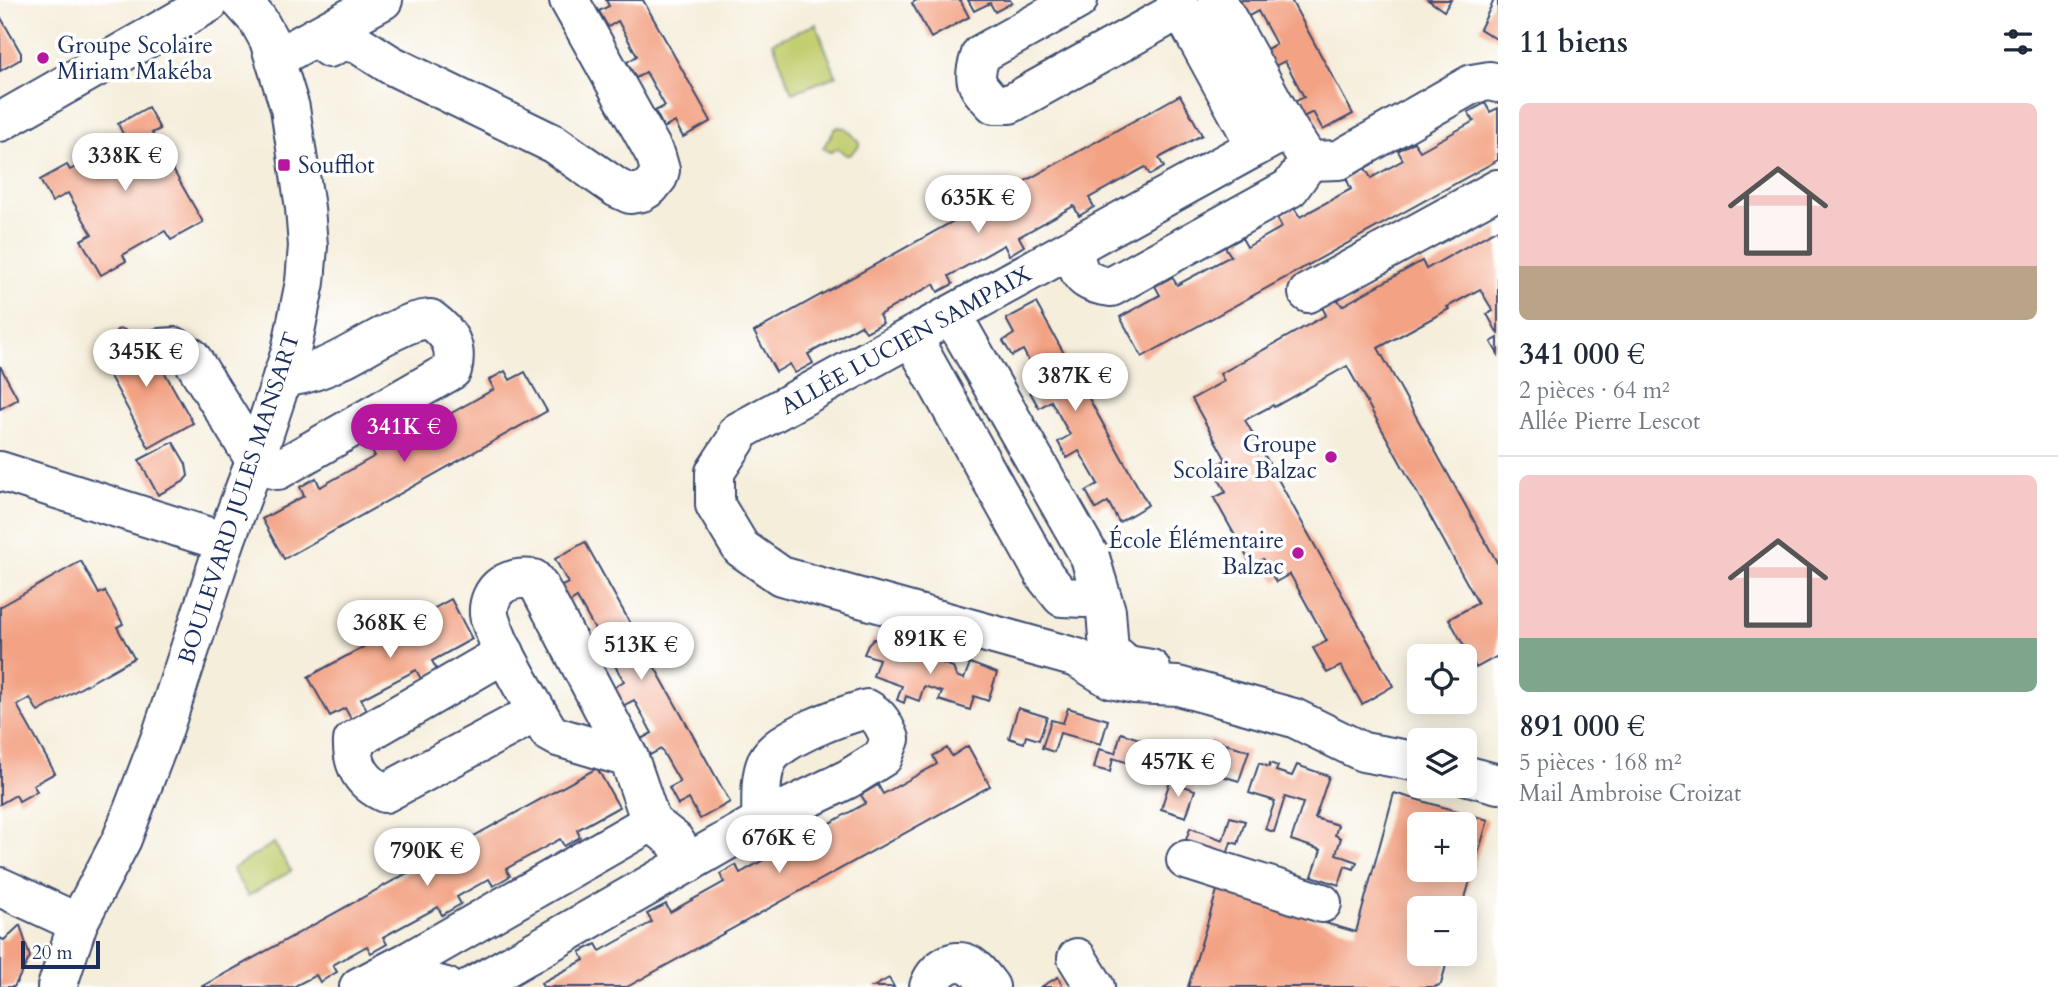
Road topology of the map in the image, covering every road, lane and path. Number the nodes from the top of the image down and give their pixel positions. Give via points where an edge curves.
1 (383, 0) edge
2 (569, 0) edge
3 (1078, 0) edge
4 (1217, 0) edge
5 (225, 1) edge
6 (1178, 5) edge
7 (329, 48) dead end
8 (275, 59) junction
9 (1498, 83) edge
10 (0, 122) edge
11 (1272, 138) junction
12 (1324, 160) junction
13 (1498, 189) edge
14 (1075, 248) junction
15 (1026, 275) junction
16 (1093, 284) junction
17 (1308, 293) dead end
18 (934, 326) junction
19 (160, 348) dead end
20 (282, 377) junction
21 (254, 462) junction
22 (0, 471) edge
23 (225, 542) junction
24 (505, 653) junction
25 (1093, 654) junction
26 (537, 712) junction
27 (629, 758) junction
28 (1407, 760) edge
29 (1477, 778) edge
30 (1498, 784) edge
31 (761, 821) dead end
32 (651, 822) junction
33 (1186, 860) dead end
34 (689, 863) junction
35 (0, 887) edge
36 (1322, 903) dead end
37 (78, 923) junction
38 (396, 969) junction
39 (57, 987) edge
40 (359, 987) edge
41 (446, 987) edge
42 (472, 987) edge
43 (929, 987) edge
44 (990, 987) edge

1 - 8 street
2 - 7 street via 656,156 660,170 642,192 630,194 617,188 554,144 391,65 358,44 343,41
3 - 6 street via 981,54 975,72 978,88 994,104 1010,104
4 - 11 street
5 - 8 street, BOULEVARD JULES MANSART via 258,20
5 - 10 street
6 - 11 street
8 - 20 street, BOULEVARD JULES MANSART via 290,108 308,246 301,305
9 - 12 street via 1472,84
11 - 12 street
11 - 14 street, ALLÉE LUCIEN SAMPAIX
12 - 16 street via 1290,188 1111,287
13 - 17 street
14 - 15 street, ALLÉE LUCIEN SAMPAIX
14 - 16 street via 1081,275
15 - 16 street
15 - 18 street, ALLÉE LUCIEN SAMPAIX
18 - 25 street via 960,329 1090,557 1106,611
18 - 25 street, ALLÉE LUCIEN SAMPAIX via 738,432 715,472 715,505 741,548 781,576
19 - 21 street via 175,347 191,357
20 - 21 street, BOULEVARD JULES MANSART
20 - 21 street via 299,377 334,364 410,323 430,319 444,330 456,355 452,370 278,470
21 - 23 street, BOULEVARD JULES MANSART
22 - 23 street
23 - 37 street, BOULEVARD JULES MANSART via 158,746 121,839
24 - 26 street
24 - 26 street via 353,741 352,757 359,770 370,787 385,793
24 - 27 street via 490,622 490,600 503,584 533,579
25 - 28 street via 1111,679 1178,685 1294,718 1363,752
26 - 27 street via 548,732
27 - 32 street
29 - 30 street
31 - 34 street
32 - 34 street via 674,840
32 - 38 street
33 - 36 street
34 - 42 street
35 - 37 street
37 - 39 street, BOULEVARD JULES MANSART
38 - 40 street
38 - 41 street
43 - 44 street via 938,971 957,962 970,965

